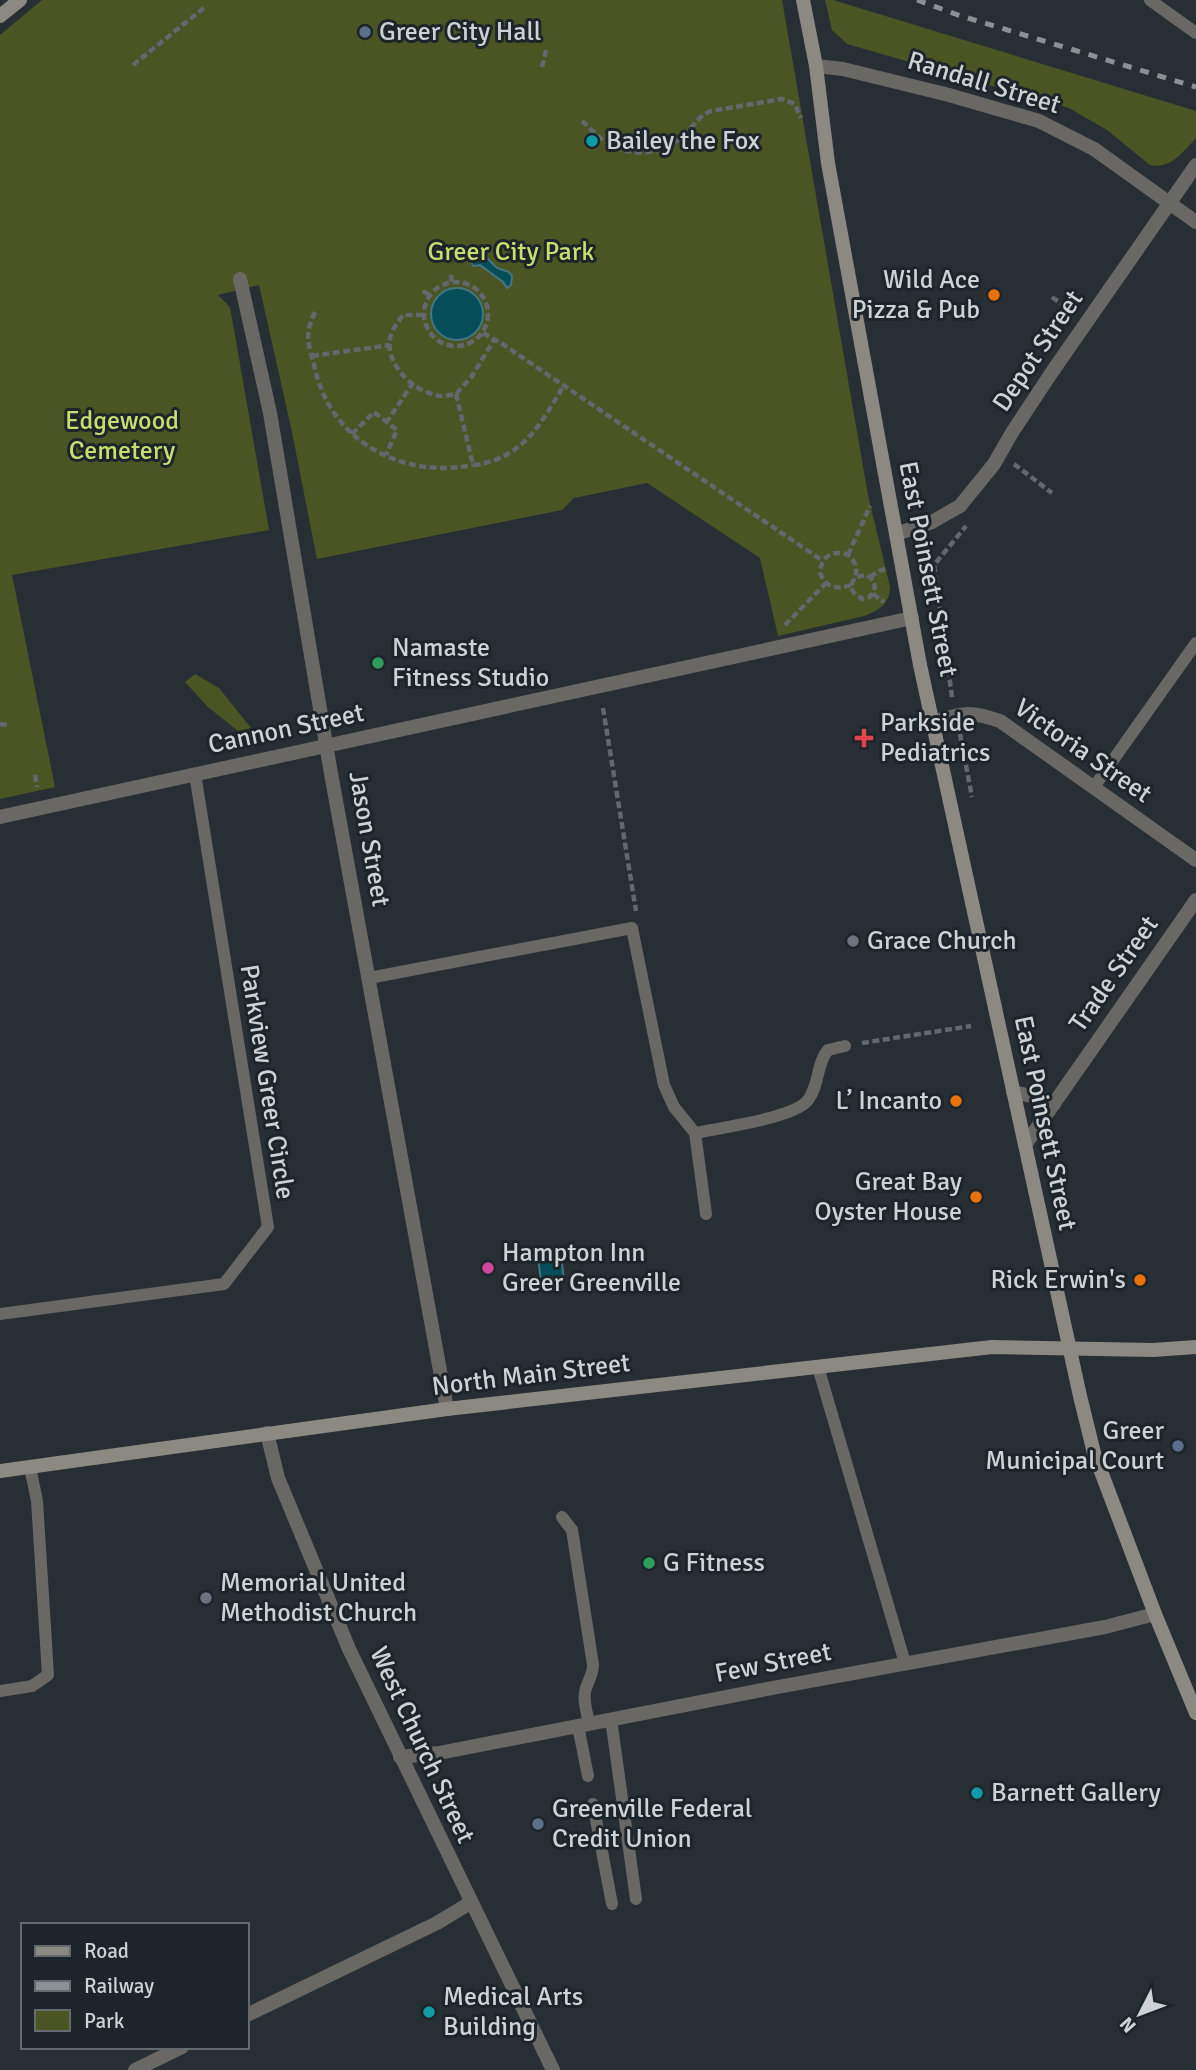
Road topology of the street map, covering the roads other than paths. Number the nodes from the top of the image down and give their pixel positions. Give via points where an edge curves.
1 (20, 0) edge
2 (803, 0) edge
3 (1150, 0) edge
4 (0, 16) edge
5 (1196, 33) edge
6 (816, 66) junction
7 (1196, 166) edge
8 (1169, 203) junction
9 (1196, 222) edge
10 (240, 279) dead end
11 (896, 534) junction
12 (912, 618) junction
13 (1196, 643) edge
14 (933, 722) junction
15 (327, 745) junction
16 (195, 774) junction
17 (1094, 787) junction
18 (0, 817) edge
19 (1196, 860) edge
20 (1196, 900) edge
21 (369, 978) junction
22 (845, 1046) road end
23 (1013, 1091) junction
24 (1054, 1104) junction
25 (695, 1133) junction
26 (1025, 1145) junction
27 (706, 1214) dead end
28 (0, 1314) edge
29 (1196, 1347) edge
30 (1070, 1349) junction
31 (818, 1367) junction
32 (447, 1409) junction
33 (267, 1433) junction
34 (30, 1467) junction
35 (0, 1471) edge
36 (562, 1517) dead end
37 (1155, 1614) junction
38 (905, 1664) junction
39 (0, 1691) edge
40 (1196, 1713) edge
41 (611, 1719) junction
42 (584, 1724) junction
43 (400, 1757) junction
44 (588, 1776) dead end
45 (593, 1804) dead end
46 (636, 1899) dead end
47 (470, 1903) junction
48 (612, 1904) dead end
49 (248, 2015) edge
50 (178, 2049) edge
51 (135, 2070) edge
52 (553, 2070) edge

1 - 4 main road
2 - 6 main road, East Poinsett Street
3 - 5 lane
6 - 8 street, Randall Street via 949,95 1038,121 1094,149
6 - 11 main road, East Poinsett Street via 828,163
7 - 8 street, Depot Street
8 - 9 street, Randall Street
8 - 11 street, Depot Street via 960,506
10 - 15 street, Jason Street via 270,413
11 - 12 main road, East Poinsett Street
12 - 14 main road, East Poinsett Street
12 - 15 street, Cannon Street
13 - 17 lane
14 - 17 street, Victoria Street via 968,713 1000,721
14 - 23 main road, East Poinsett Street
15 - 16 street, Cannon Street
15 - 21 street, Jason Street
16 - 18 street, Cannon Street
16 - 28 lane, Parkview Greer Circle via 268,1227 224,1284
17 - 19 street, Victoria Street
20 - 24 street, Trade Street
21 - 25 lane via 632,928 664,1085 674,1107
21 - 32 street, Jason Street
22 - 25 lane via 828,1050 820,1059 815,1087 800,1108
23 - 24 street
23 - 26 main road, East Poinsett Street
24 - 26 street, Trade Street
25 - 27 lane
26 - 30 main road, East Poinsett Street
29 - 30 main road, North Main Street
30 - 31 main road, North Main Street via 992,1347
30 - 37 main road, East Poinsett Street via 1094,1453
31 - 32 main road, North Main Street
31 - 38 lane
32 - 33 main road, North Main Street
33 - 34 main road, North Main Street
33 - 43 street, West Church Street via 278,1478
34 - 35 main road, North Main Street
34 - 39 lane via 37,1500 48,1675 32,1686
36 - 42 lane via 572,1530 593,1665 585,1690
37 - 38 street, Few Street
37 - 40 main road, East Poinsett Street
38 - 41 street, Few Street
41 - 42 street, Few Street
41 - 46 lane
42 - 43 street, Few Street
42 - 44 lane
43 - 47 street, West Church Street
45 - 48 lane
47 - 49 street via 438,1923
47 - 52 street, West Church Street
50 - 51 street

